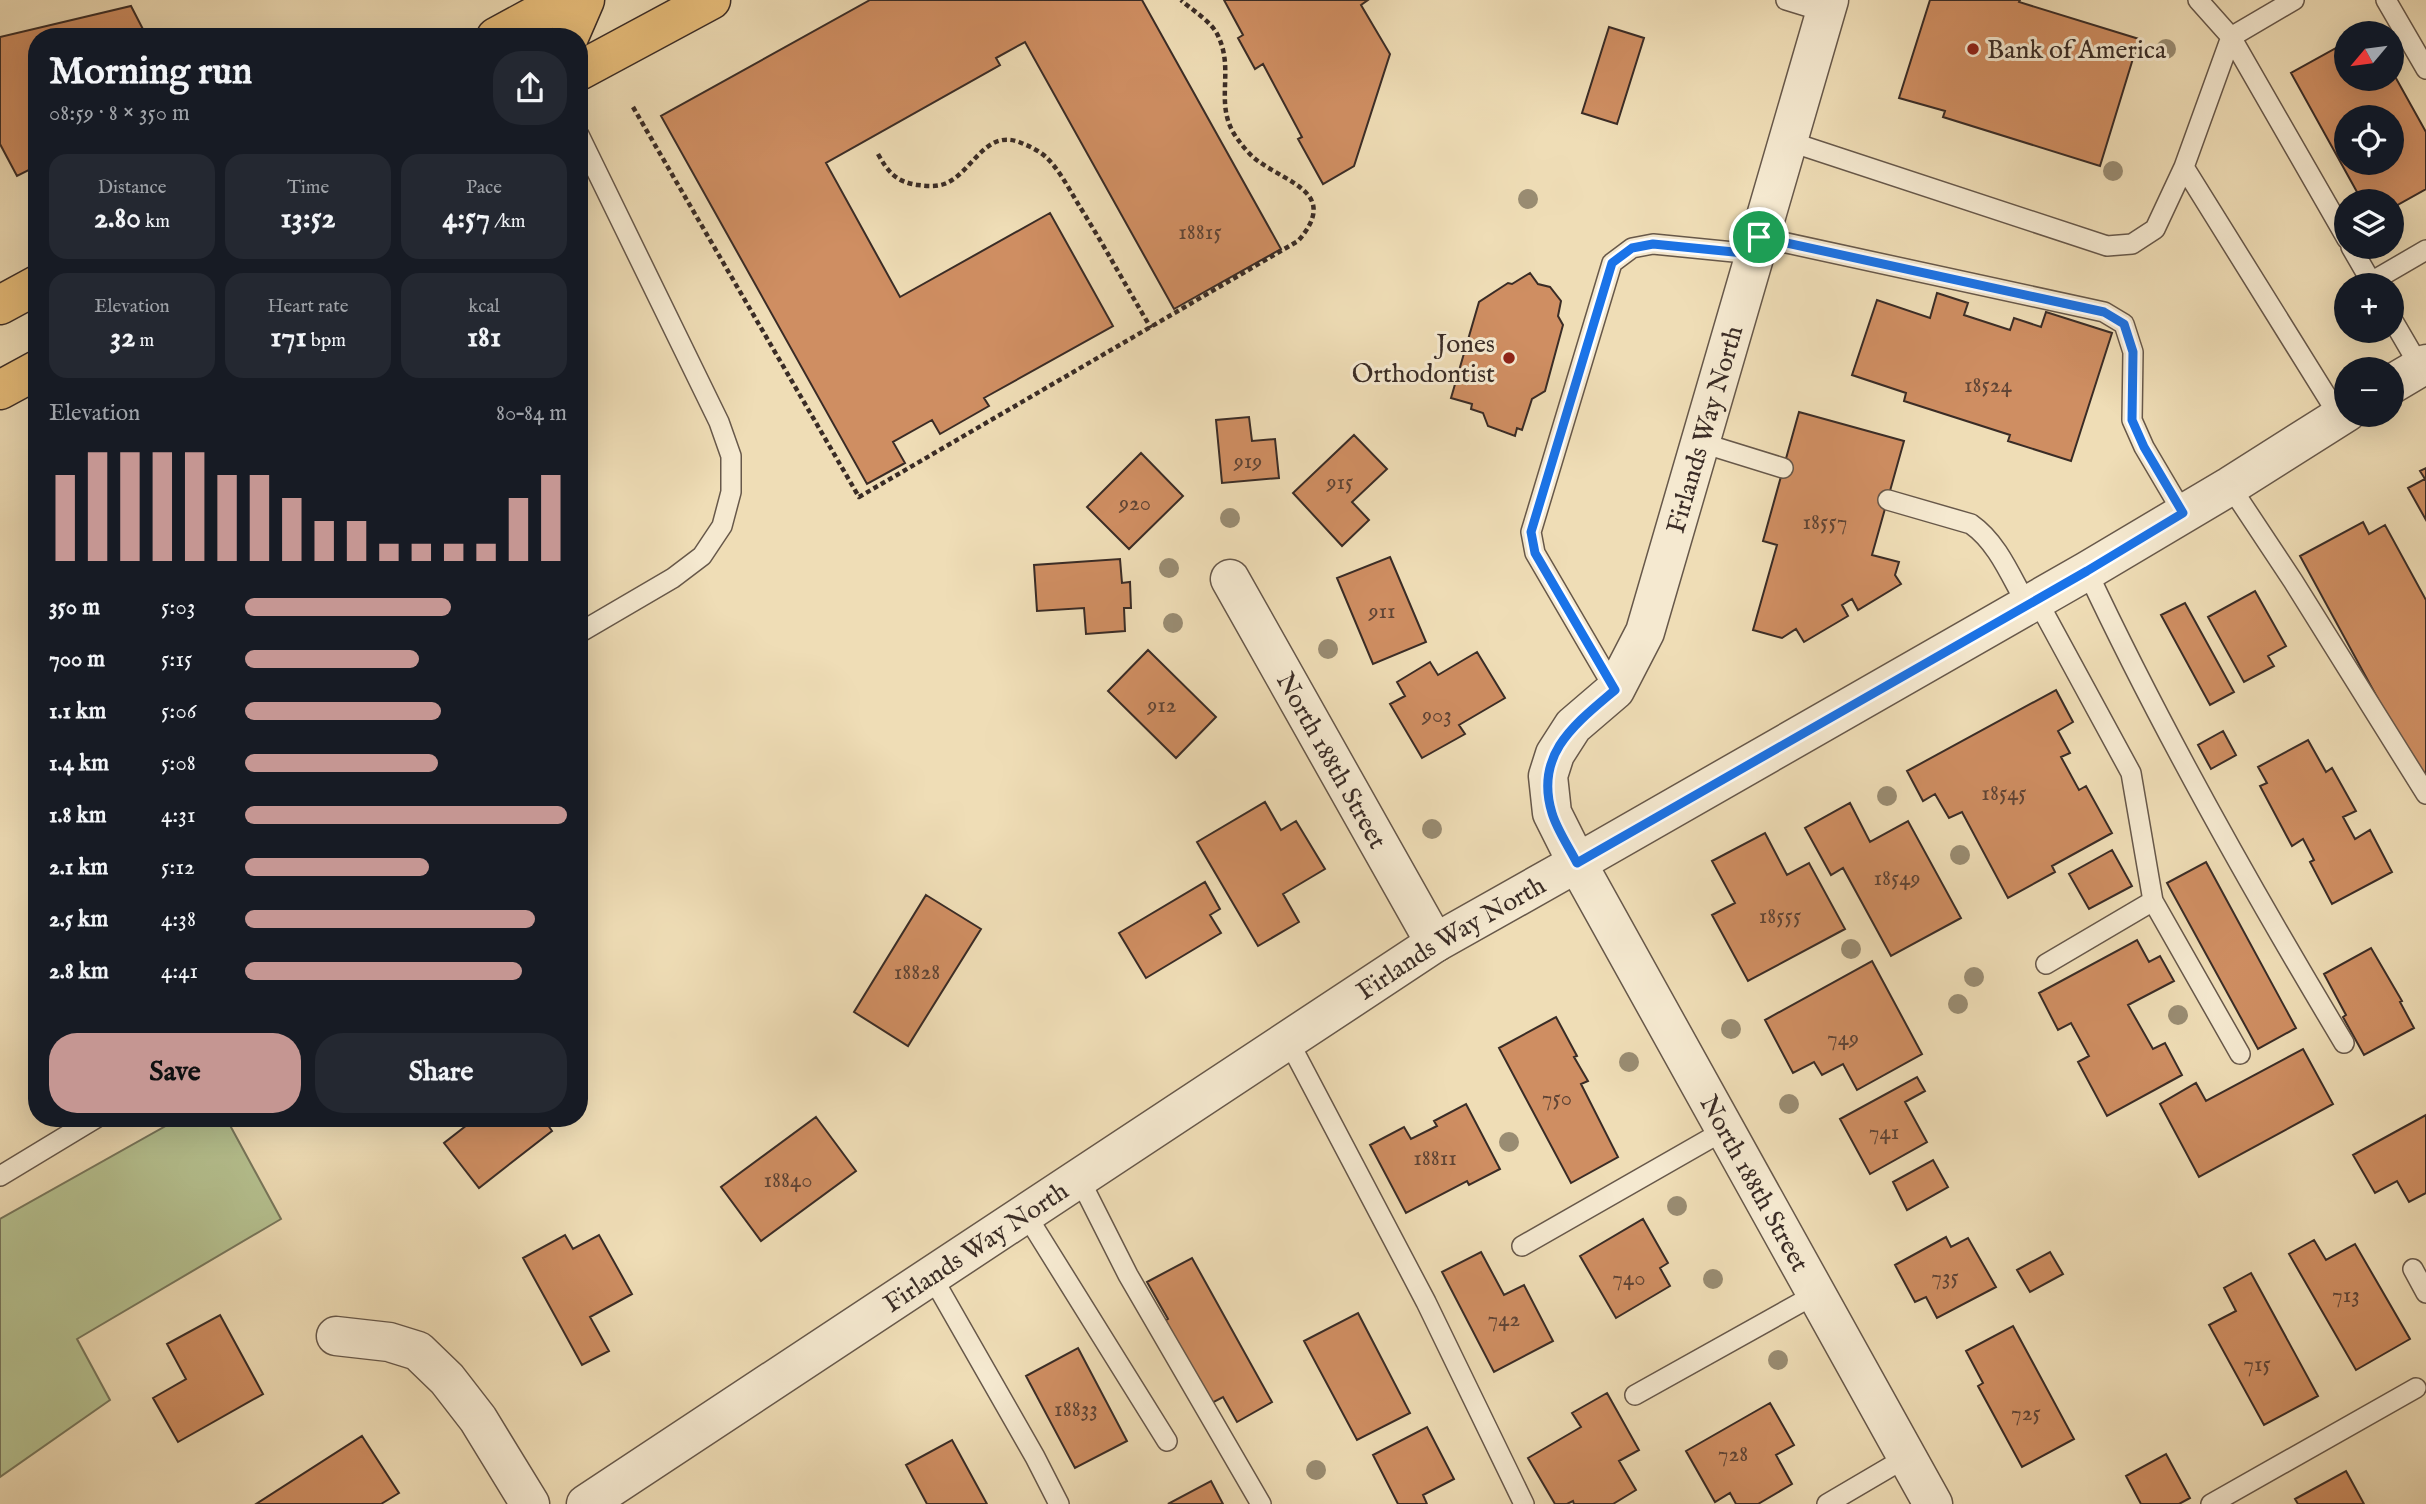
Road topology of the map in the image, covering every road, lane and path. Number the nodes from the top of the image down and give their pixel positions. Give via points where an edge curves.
1 (564, 0) edge
2 (585, 0) edge
3 (711, 0) edge
4 (1181, 0) edge
5 (1786, 0) edge
6 (2198, 0) edge
7 (2294, 0) edge
8 (2386, 0) edge
9 (1827, 6) edge
10 (513, 28) edge
11 (573, 28) edge
12 (2231, 37) junction
13 (588, 66) edge
14 (2426, 69) edge
15 (633, 107) dead end
16 (1788, 141) junction
17 (588, 153) edge
18 (878, 154) dead end
19 (2184, 167) junction
20 (2334, 216) edge
21 (1756, 246) junction
22 (2426, 250) edge
23 (2389, 273) edge
24 (28, 290) edge
25 (0, 305) edge
26 (1151, 328) junction
27 (2402, 343) edge
28 (2413, 372) edge
29 (28, 375) edge
30 (0, 390) edge
31 (2334, 400) edge
32 (2334, 420) edge
33 (1699, 442) junction
34 (1783, 468) dead end
35 (2231, 486) junction
36 (1888, 500) dead end
37 (2183, 513) junction
38 (2087, 571) junction
39 (1230, 579) dead end
40 (2032, 602) junction
41 (588, 628) edge
42 (1615, 690) junction
43 (2426, 793) edge
44 (1577, 863) junction
45 (2153, 901) junction
46 (1435, 943) junction
47 (2046, 964) dead end
48 (1288, 1040) junction
49 (2344, 1043) dead end
50 (2240, 1054) dead end
51 (81, 1127) edge
52 (1725, 1130) junction
53 (0, 1176) edge
54 (1079, 1178) junction
55 (1025, 1213) junction
56 (1522, 1247) dead end
57 (2413, 1269) dead end
58 (931, 1275) junction
59 (2426, 1293) edge
60 (1816, 1294) junction
61 (336, 1336) dead end
62 (2417, 1388) dead end
63 (1635, 1395) dead end
64 (1167, 1441) dead end
65 (1907, 1457) junction
66 (530, 1504) edge
67 (586, 1504) edge
68 (1059, 1504) edge
69 (1261, 1504) edge
70 (1524, 1504) edge
71 (1827, 1504) edge
72 (1933, 1504) edge
73 (2211, 1504) edge

1 - 10 main road
2 - 11 main road
3 - 13 main road
4 - 26 path via 1219,36 1228,125 1257,160 1298,184 1314,211 1310,227 1298,241
5 - 9 lane
6 - 12 lane
7 - 12 lane
8 - 14 lane
9 - 16 street, Firlands Way North
12 - 19 lane
12 - 20 lane
15 - 26 path via 859,497
16 - 19 lane via 2107,246 2132,244 2155,229
16 - 21 street, Firlands Way North
17 - 41 lane via 719,422 731,456 732,492 722,526 702,556
18 - 26 path via 890,174 905,183 926,186 943,185 959,176 985,147 1000,141 1033,148 1057,170
19 - 31 lane
21 - 33 street, Firlands Way North
21 - 37 lane via 2104,312 2124,324 2133,352 2132,420
21 - 42 lane via 1653,244 1632,248 1612,263 1531,532 1535,553
22 - 23 lane
24 - 25 main road
27 - 28 lane
29 - 30 main road
32 - 35 street
33 - 34 lane
33 - 42 street, Firlands Way North via 1645,632
35 - 37 street
35 - 43 lane
36 - 40 lane via 1972,524 1983,532
37 - 38 street
38 - 40 street
38 - 49 lane via 2123,648 2260,904
39 - 46 street, North 188th Street
40 - 44 street
40 - 45 lane via 2131,773
42 - 44 street, Firlands Way North via 1573,726 1555,754 1548,776 1552,813
44 - 46 street, Firlands Way North
44 - 52 street, North 188th Street
45 - 47 lane
45 - 50 lane
46 - 48 street, Firlands Way North
48 - 54 street, Firlands Way North
48 - 70 lane via 1426,1302
51 - 53 lane
52 - 56 lane
52 - 60 street, North 188th Street
54 - 55 street, Firlands Way North
54 - 69 lane via 1128,1275
55 - 58 street, Firlands Way North
55 - 64 lane
57 - 59 lane
58 - 67 street, Firlands Way North
58 - 68 lane
60 - 63 lane
60 - 65 street, North 188th Street
61 - 66 street via 389,1342 418,1351 478,1419
62 - 73 lane
65 - 71 lane
65 - 72 street, North 188th Street

